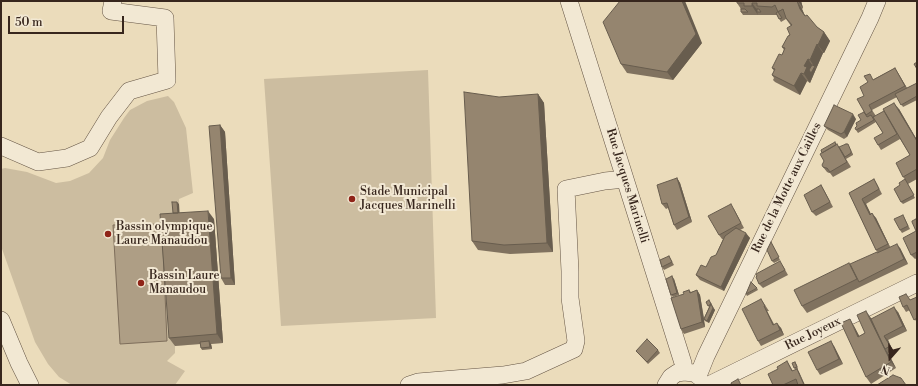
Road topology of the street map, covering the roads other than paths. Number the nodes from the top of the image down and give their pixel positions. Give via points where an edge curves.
1 (113, 1) edge
2 (569, 1) edge
3 (877, 1) edge
4 (1, 146) edge
5 (625, 179) junction
6 (917, 283) edge
7 (1, 320) edge
8 (699, 379) edge
9 (30, 385) edge
10 (409, 385) edge
11 (666, 385) edge

1 - 4 street via 111,11 165,18 167,80 129,92 109,117 90,148 66,158 38,162
2 - 5 street, Rue Jacques Marinelli
3 - 8 street, Rue de la Motte aux Cailles via 706,356
5 - 8 street, Rue Jacques Marinelli via 682,363
5 - 10 street via 566,189 570,298 576,341 574,349 526,371
6 - 8 street, Rue Joyeux
7 - 9 street
8 - 11 street, Rue Joyeux via 677,373

